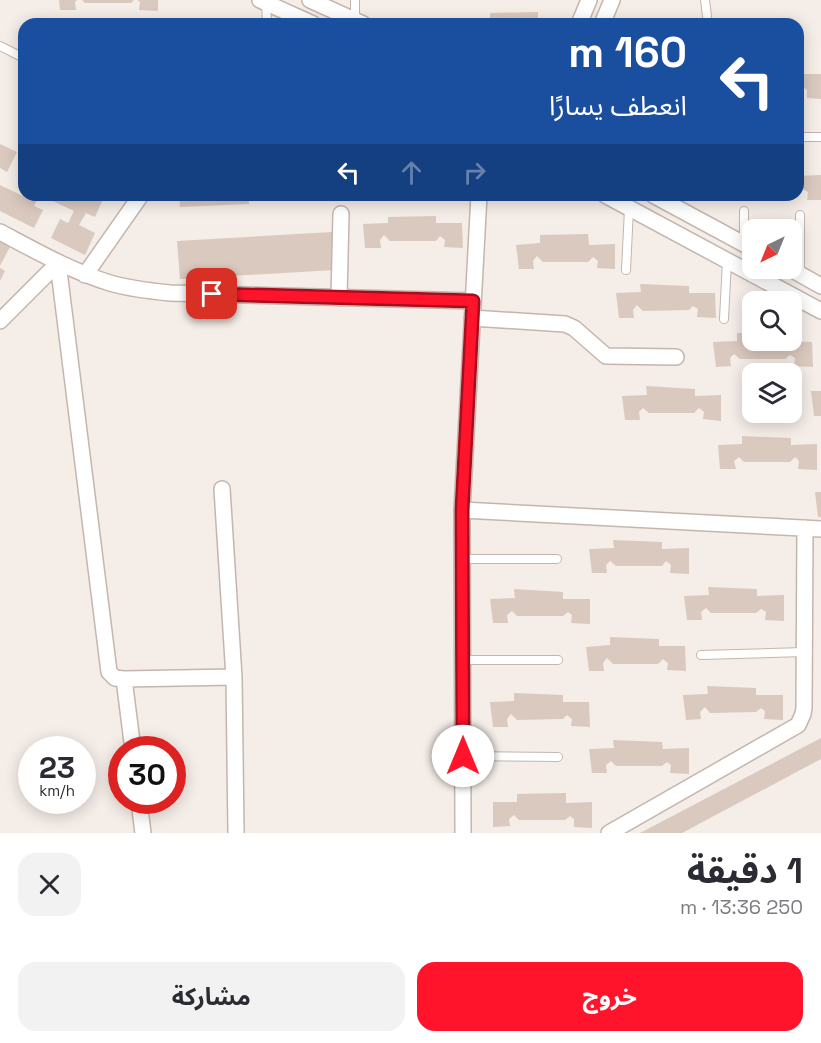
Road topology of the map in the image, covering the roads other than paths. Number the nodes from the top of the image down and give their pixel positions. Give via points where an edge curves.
1 (310, 0) edge
2 (355, 0) edge
3 (589, 0) edge
4 (612, 0) edge
5 (705, 0) edge
6 (263, 1) edge
7 (707, 16) dead end
8 (266, 18) edge
9 (300, 18) edge
10 (350, 18) edge
11 (358, 18) edge
12 (582, 18) edge
13 (604, 18) edge
14 (0, 46) edge
15 (18, 55) edge
16 (804, 137) edge
17 (821, 137) edge
18 (137, 201) edge
19 (479, 201) edge
20 (616, 201) edge
21 (664, 201) edge
22 (629, 208) junction
23 (744, 211) dead end
24 (341, 214) dead end
25 (800, 215) dead end
26 (745, 219) edge
27 (800, 219) edge
28 (0, 232) edge
29 (742, 243) edge
30 (727, 261) junction
31 (58, 263) junction
32 (626, 270) dead end
33 (85, 275) junction
34 (802, 276) edge
35 (821, 286) edge
36 (339, 298) junction
37 (473, 301) junction
38 (821, 311) edge
39 (472, 318) junction
40 (724, 320) dead end
41 (0, 321) edge
42 (676, 357) dead end
43 (222, 489) dead end
44 (462, 510) junction
45 (805, 528) junction
46 (821, 529) edge
47 (462, 559) junction
48 (557, 559) dead end
49 (804, 652) junction
50 (701, 655) dead end
51 (463, 660) junction
52 (558, 660) dead end
53 (234, 677) junction
54 (124, 679) junction
55 (131, 736) edge
56 (463, 756) junction
57 (558, 757) dead end
58 (141, 814) edge
59 (143, 833) edge
60 (236, 833) edge
61 (463, 833) edge
62 (609, 833) edge

1 - 10 street
2 - 11 lane
3 - 12 street
4 - 13 street
5 - 7 lane
6 - 8 lane
6 - 9 street
14 - 15 lane
16 - 17 lane
18 - 33 street
19 - 37 street
20 - 22 street
21 - 29 street
22 - 30 street
22 - 32 lane
23 - 26 lane
24 - 36 street
25 - 27 lane
28 - 31 street
30 - 38 street
30 - 40 lane
31 - 33 street
31 - 41 street
31 - 54 street via 109,672
33 - 36 street via 122,286 170,293
34 - 35 street
36 - 37 street
37 - 39 street
39 - 42 street via 565,324 606,356
39 - 44 street
43 - 53 street
44 - 45 street
44 - 47 street
45 - 46 street
45 - 49 street
47 - 48 lane
47 - 51 street
49 - 50 lane
49 - 62 street via 803,714 798,725
51 - 52 lane
51 - 56 street
53 - 54 street
53 - 60 street
54 - 55 street
56 - 57 lane
56 - 61 street
58 - 59 street

